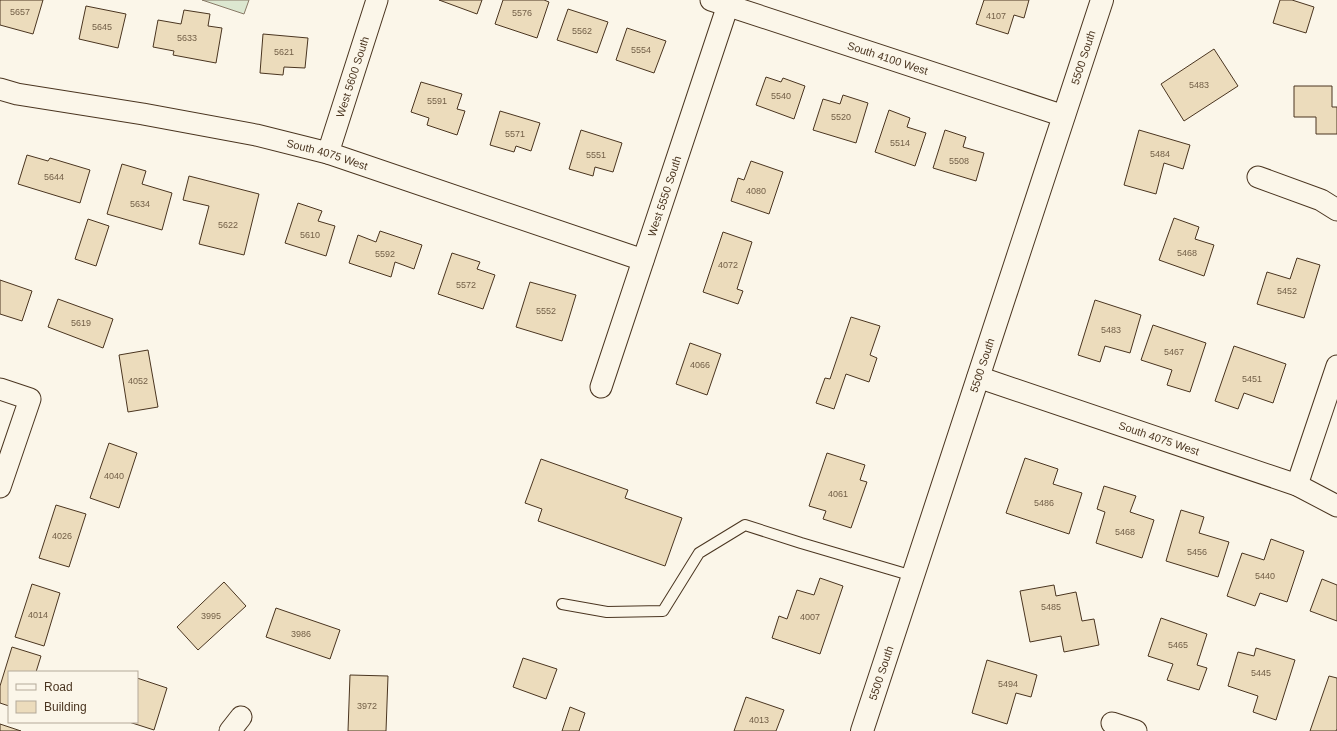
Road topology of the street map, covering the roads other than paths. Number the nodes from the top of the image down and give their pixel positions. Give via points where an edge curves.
1 (377, 0) edge
2 (1102, 0) edge
3 (720, 3) edge
4 (0, 89) edge
5 (1064, 116) junction
6 (328, 153) junction
7 (1258, 177) dead end
8 (1337, 210) edge
9 (643, 260) junction
10 (1337, 366) edge
11 (978, 378) junction
12 (601, 387) dead end
13 (0, 389) edge
14 (1297, 485) junction
15 (0, 487) edge
16 (1337, 506) edge
17 (913, 576) junction
18 (562, 604) dead end
19 (1112, 723) dead end
20 (862, 731) edge
21 (1136, 731) edge

1 - 6 street, West 5600 South
2 - 5 main road, 5500 South
3 - 5 street, South 4100 West
3 - 9 street, West 5550 South
4 - 6 street, South 4075 West via 256,134
5 - 11 main road, 5500 South
6 - 9 street, South 4075 West
7 - 8 street via 1321,200
9 - 12 street, West 5550 South
10 - 14 street
11 - 14 street, South 4075 West
11 - 17 main road, 5500 South
13 - 15 street via 30,399
14 - 16 street, South 4075 West
17 - 18 lane via 745,525 699,554 663,611 607,612
17 - 20 main road, 5500 South
19 - 21 street

